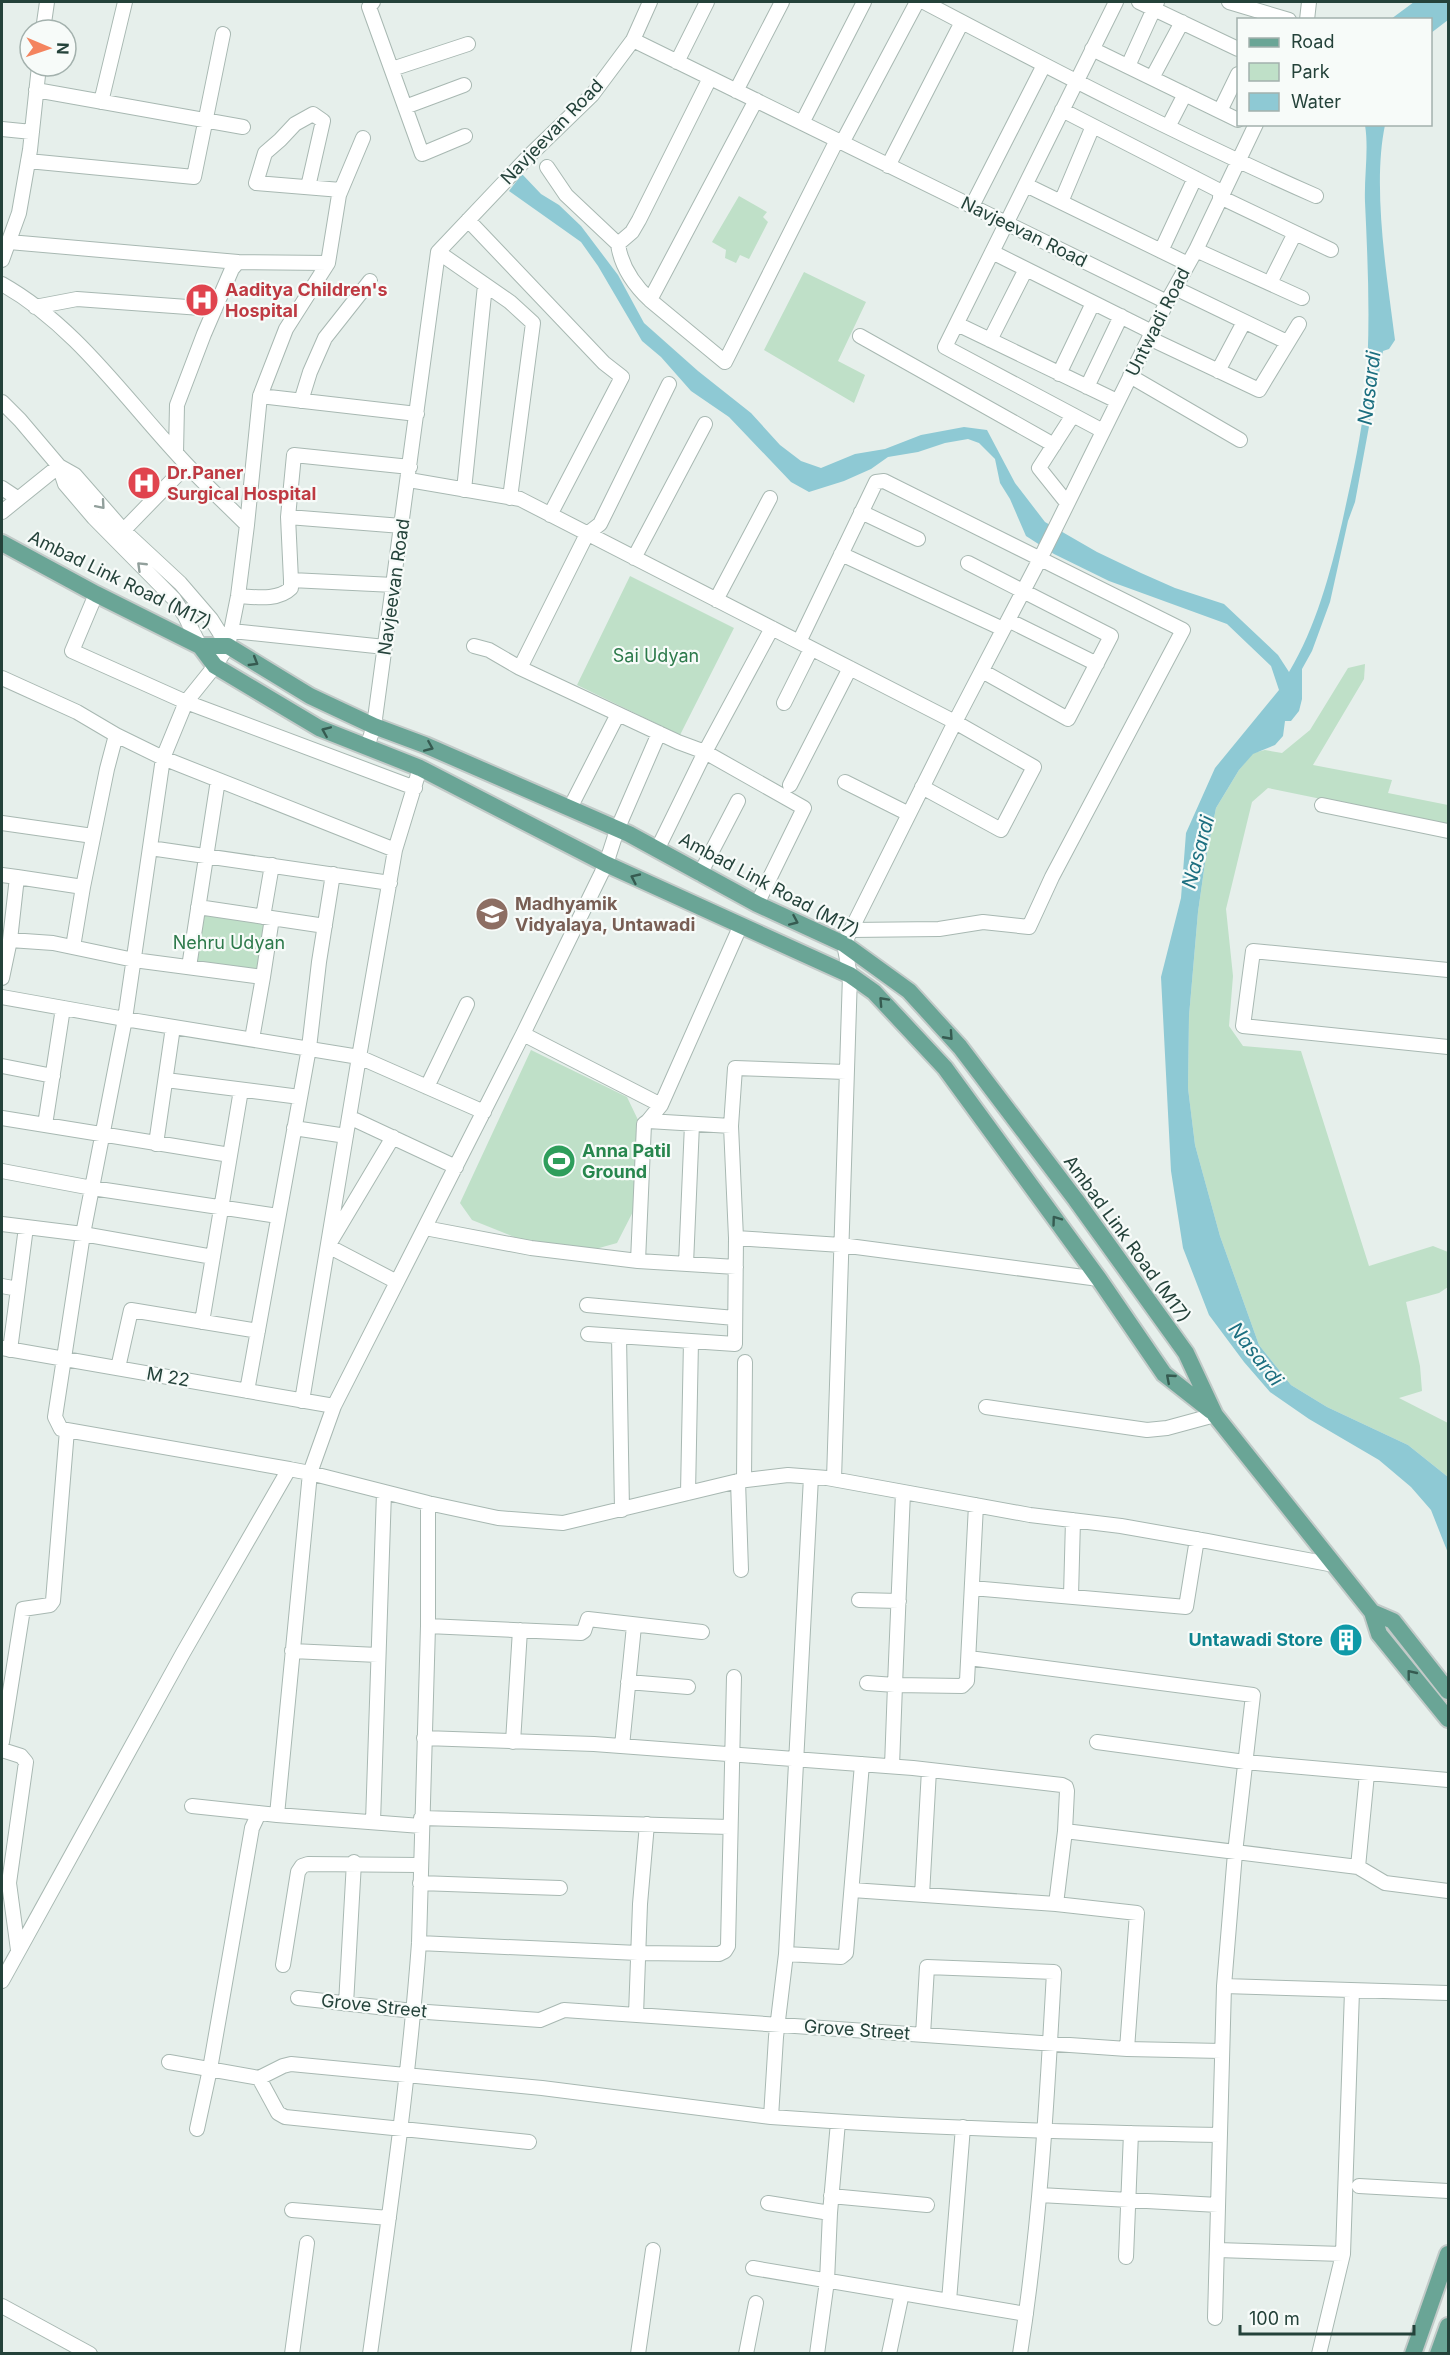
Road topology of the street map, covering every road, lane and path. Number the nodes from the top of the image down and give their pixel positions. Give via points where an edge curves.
1 (46, 2) edge
2 (125, 2) edge
3 (373, 2) edge
4 (650, 2) edge
5 (707, 2) edge
6 (782, 2) edge
7 (864, 2) edge
8 (917, 2) edge
9 (924, 2) edge
10 (1116, 2) edge
11 (1139, 2) edge
12 (1235, 2) edge
13 (1309, 2) edge
14 (1156, 5) edge
15 (44, 18) edge
16 (1283, 18) edge
17 (1307, 18) edge
18 (962, 22) junction
19 (1182, 22) junction
20 (223, 34) dead end
21 (633, 40) junction
22 (468, 44) dead end
23 (1237, 48) edge
24 (1092, 49) junction
25 (677, 62) junction
26 (1044, 65) junction
27 (1128, 66) junction
28 (392, 69) junction
29 (38, 78) edge
30 (710, 78) junction
31 (1152, 78) junction
32 (1237, 78) edge
33 (1076, 82) junction
34 (464, 85) dead end
35 (36, 90) junction
36 (736, 91) junction
37 (1185, 94) junction
38 (756, 100) junction
39 (102, 102) junction
40 (405, 107) junction
41 (1062, 110) junction
42 (1220, 111) junction
43 (1237, 119) edge
44 (206, 120) junction
45 (802, 123) junction
46 (1093, 126) junction
47 (1253, 126) edge
48 (243, 127) dead end
49 (1168, 128) junction
50 (2, 129) edge
51 (32, 132) junction
52 (465, 136) dead end
53 (363, 138) dead end
54 (839, 141) junction
55 (28, 161) junction
56 (1238, 162) junction
57 (888, 166) junction
58 (547, 167) dead end
59 (1195, 178) junction
60 (1026, 184) junction
61 (308, 187) junction
62 (341, 190) junction
63 (1221, 195) junction
64 (1316, 196) dead end
65 (1061, 202) junction
66 (972, 206) junction
67 (468, 220) junction
68 (1006, 223) junction
69 (1295, 233) junction
70 (9, 242) junction
71 (618, 244) junction
72 (1161, 250) junction
73 (1196, 250) junction
74 (1331, 250) dead end
75 (438, 252) junction
76 (992, 252) junction
77 (2, 260) edge
78 (238, 262) junction
79 (328, 263) junction
80 (1188, 264) junction
81 (1026, 269) junction
82 (370, 280) dead end
83 (1270, 283) junction
84 (2, 284) edge
85 (485, 285) junction
86 (1175, 288) junction
87 (1302, 298) dead end
88 (650, 300) junction
89 (1167, 302) junction
90 (1094, 303) junction
91 (35, 307) junction
92 (215, 309) junction
93 (1120, 316) junction
94 (1244, 322) junction
95 (957, 324) junction
96 (1299, 324) dead end
97 (1150, 335) junction
98 (860, 336) dead end
99 (990, 340) junction
100 (1287, 342) junction
101 (1218, 371) junction
102 (1059, 374) junction
103 (1130, 376) junction
104 (669, 384) dead end
105 (1087, 387) junction
106 (260, 396) junction
107 (301, 401) junction
108 (1117, 401) junction
109 (2, 402) edge
110 (417, 414) junction
111 (1073, 415) junction
112 (705, 424) dead end
113 (1103, 430) junction
114 (1240, 440) dead end
115 (1054, 445) junction
116 (176, 453) junction
117 (187, 465) junction
118 (59, 466) junction
119 (409, 473) junction
120 (2, 488) edge
121 (464, 490) junction
122 (17, 498) junction
123 (510, 498) junction
124 (770, 498) dead end
125 (1067, 503) junction
126 (2, 512) edge
127 (861, 512) junction
128 (550, 515) junction
129 (288, 517) junction
130 (247, 525) junction
131 (402, 525) junction
132 (586, 534) junction
133 (119, 535) junction
134 (918, 539) dead end
135 (2, 543) edge
136 (841, 554) junction
137 (1041, 557) junction
138 (634, 558) junction
139 (968, 563) dead end
140 (291, 580) junction
141 (394, 585) junction
142 (1023, 591) junction
143 (96, 594) junction
144 (238, 596) junction
145 (716, 600) junction
146 (1006, 624) junction
147 (772, 628) junction
148 (230, 639) junction
149 (798, 642) junction
150 (200, 646) junction
151 (474, 646) dead end
152 (385, 647) junction
153 (811, 649) junction
154 (1097, 664) junction
155 (215, 666) junction
156 (520, 668) junction
157 (850, 668) junction
158 (982, 671) junction
159 (2, 678) edge
160 (186, 702) junction
161 (784, 703) dead end
162 (618, 714) junction
163 (955, 722) junction
164 (374, 726) junction
165 (659, 733) junction
166 (116, 735) junction
167 (367, 747) junction
168 (705, 752) junction
169 (163, 758) junction
170 (420, 768) junction
171 (218, 780) junction
172 (845, 782) dead end
173 (790, 785) dead end
174 (922, 787) junction
175 (415, 788) junction
176 (738, 801) dead end
177 (1322, 805) dead end
178 (570, 808) junction
179 (909, 814) junction
180 (2, 823) edge
181 (617, 830) junction
182 (1449, 831) edge
183 (93, 836) junction
184 (150, 848) junction
185 (658, 848) junction
186 (395, 850) junction
187 (206, 856) junction
188 (606, 864) junction
189 (272, 865) junction
190 (333, 874) junction
191 (700, 874) junction
192 (2, 875) edge
193 (18, 877) junction
194 (390, 883) junction
195 (82, 887) junction
196 (757, 904) junction
197 (198, 907) junction
198 (267, 918) junction
199 (325, 926) junction
200 (741, 927) junction
201 (847, 937) junction
202 (10, 940) junction
203 (73, 947) junction
204 (134, 960) junction
205 (189, 967) junction
206 (1449, 970) edge
207 (850, 975) junction
208 (263, 977) junction
209 (2, 978) edge
210 (2, 997) edge
211 (467, 1004) dead end
212 (63, 1008) junction
213 (125, 1019) junction
214 (173, 1027) junction
215 (523, 1034) junction
216 (252, 1039) junction
217 (1449, 1047) edge
218 (309, 1048) junction
219 (359, 1057) junction
220 (2, 1066) edge
221 (846, 1072) junction
222 (53, 1076) junction
223 (166, 1080) junction
224 (427, 1087) junction
225 (241, 1090) junction
226 (300, 1097) junction
227 (661, 1105) junction
228 (484, 1112) junction
229 (349, 1117) junction
230 (2, 1118) edge
231 (648, 1121) junction
232 (692, 1124) junction
233 (45, 1125) junction
234 (731, 1126) junction
235 (294, 1128) junction
236 (102, 1136) junction
237 (346, 1136) junction
238 (393, 1137) junction
239 (156, 1144) junction
240 (230, 1155) junction
241 (456, 1167) junction
242 (2, 1171) edge
243 (92, 1188) junction
244 (221, 1207) junction
245 (278, 1216) junction
246 (2, 1224) edge
247 (26, 1227) junction
248 (425, 1228) junction
249 (83, 1234) junction
250 (736, 1238) junction
251 (328, 1245) junction
252 (841, 1245) junction
253 (213, 1257) junction
254 (638, 1261) junction
255 (686, 1264) junction
256 (736, 1267) junction
257 (1099, 1279) junction
258 (398, 1282) junction
259 (2, 1286) edge
260 (18, 1289) junction
261 (587, 1305) dead end
262 (735, 1318) junction
263 (202, 1322) junction
264 (258, 1331) junction
265 (588, 1334) dead end
266 (620, 1336) junction
267 (691, 1341) junction
268 (6, 1349) edge
269 (63, 1358) junction
270 (745, 1362) dead end
271 (118, 1368) junction
272 (247, 1391) junction
273 (302, 1401) junction
274 (334, 1406) junction
275 (986, 1407) dead end
276 (1215, 1415) junction
277 (67, 1430) junction
278 (289, 1469) junction
279 (310, 1473) junction
280 (811, 1477) junction
281 (834, 1479) junction
282 (741, 1481) junction
283 (384, 1492) junction
284 (903, 1492) junction
285 (688, 1493) junction
286 (428, 1503) junction
287 (976, 1505) junction
288 (622, 1510) junction
289 (1074, 1520) junction
290 (1197, 1539) junction
291 (1334, 1565) junction
292 (741, 1570) dead end
293 (972, 1588) junction
294 (1071, 1596) junction
295 (859, 1600) dead end
296 (899, 1602) junction
297 (1372, 1612) junction
298 (428, 1626) junction
299 (634, 1626) junction
300 (520, 1630) junction
301 (702, 1632) dead end
302 (292, 1651) junction
303 (378, 1655) junction
304 (969, 1658) junction
305 (734, 1677) dead end
306 (628, 1682) junction
307 (867, 1683) dead end
308 (895, 1685) junction
309 (688, 1687) dead end
310 (1449, 1691) edge
311 (1449, 1719) edge
312 (424, 1738) junction
313 (2, 1742) edge
314 (513, 1742) junction
315 (1098, 1742) dead end
316 (622, 1746) junction
317 (2, 1750) edge
318 (733, 1755) junction
319 (796, 1759) junction
320 (1245, 1762) junction
321 (862, 1764) junction
322 (892, 1766) junction
323 (929, 1770) junction
324 (1367, 1774) junction
325 (1449, 1780) edge
326 (192, 1806) dead end
327 (259, 1813) junction
328 (277, 1815) junction
329 (373, 1822) junction
330 (421, 1822) junction
331 (647, 1824) junction
332 (729, 1827) junction
333 (1065, 1831) junction
334 (1235, 1853) junction
335 (354, 1862) junction
336 (419, 1865) junction
337 (1358, 1867) junction
338 (420, 1883) junction
339 (560, 1888) dead end
340 (852, 1890) junction
341 (1449, 1891) edge
342 (922, 1895) junction
343 (1056, 1904) junction
344 (419, 1943) junction
345 (18, 1950) junction
346 (638, 1953) junction
347 (786, 1954) junction
348 (283, 1965) dead end
349 (2, 1981) edge
350 (1224, 1986) junction
351 (1352, 1991) junction
352 (1449, 1993) edge
353 (298, 1998) dead end
354 (346, 2004) junction
355 (413, 2011) junction
356 (636, 2015) junction
357 (778, 2025) junction
358 (923, 2035) junction
359 (1050, 2043) junction
360 (1127, 2049) junction
361 (1222, 2051) junction
362 (169, 2062) dead end
363 (210, 2069) junction
364 (406, 2075) junction
365 (259, 2078) junction
366 (771, 2117) junction
367 (838, 2122) junction
368 (963, 2127) junction
369 (197, 2129) dead end
370 (399, 2130) junction
371 (1045, 2131) junction
372 (1131, 2133) junction
373 (1220, 2135) junction
374 (529, 2142) dead end
375 (1359, 2186) dead end
376 (1449, 2191) edge
377 (1040, 2195) junction
378 (831, 2196) junction
379 (1128, 2200) junction
380 (768, 2203) dead end
381 (927, 2205) dead end
382 (1218, 2205) junction
383 (292, 2210) dead end
384 (830, 2213) junction
385 (389, 2218) junction
386 (307, 2243) dead end
387 (652, 2250) dead end
388 (1217, 2250) junction
389 (1343, 2254) junction
390 (1449, 2254) edge
391 (1126, 2257) dead end
392 (753, 2268) dead end
393 (827, 2281) junction
394 (902, 2294) junction
395 (949, 2301) junction
396 (756, 2303) dead end
397 (2, 2306) edge
398 (1026, 2314) junction
399 (1215, 2318) dead end
400 (1449, 2326) edge
401 (72, 2349) edge
402 (90, 2354) edge
403 (292, 2354) edge
404 (370, 2354) edge
405 (639, 2354) edge
406 (746, 2354) edge
407 (817, 2354) edge
408 (889, 2354) edge
409 (1020, 2354) edge
410 (1319, 2354) edge
411 (1413, 2354) edge
412 (1438, 2354) edge

1 - 15 street
2 - 39 street
3 - 28 street via 369,7
4 - 21 street
5 - 25 street
6 - 36 street
7 - 45 street
8 - 54 street
9 - 18 street
10 - 24 street
11 - 14 street
12 - 16 street
13 - 17 street
14 - 19 street
14 - 27 street
18 - 26 street
18 - 57 street
19 - 23 street
19 - 31 street
20 - 44 street
21 - 25 street, Navjeevan Road
21 - 67 street, Navjeevan Road via 592,95
22 - 28 street
24 - 27 street
24 - 33 street
25 - 30 street, Navjeevan Road
26 - 33 street
26 - 66 street
27 - 31 street
28 - 40 street
29 - 35 street
30 - 36 street, Navjeevan Road
30 - 71 street via 639,220
31 - 37 street
32 - 42 street
33 - 41 street
33 - 49 street
34 - 40 street
35 - 39 street
35 - 51 street
36 - 38 street, Navjeevan Road
37 - 42 street
37 - 49 street
38 - 45 street, Navjeevan Road
38 - 88 street
39 - 44 street
40 - 52 street via 422,154
41 - 46 street
41 - 60 street
42 - 43 street
44 - 48 street
44 - 55 street via 194,177
45 - 54 street, Navjeevan Road
46 - 59 street
46 - 65 street
47 - 56 street, Untwadi Road
49 - 56 street
50 - 51 street
51 - 55 street
53 - 62 street
54 - 57 street, Navjeevan Road
54 - 88 street via 725,362
55 - 70 street via 19,213
56 - 63 street, Untwadi Road
56 - 64 street
57 - 66 street, Navjeevan Road
58 - 71 street via 566,195
59 - 63 street
59 - 72 street
60 - 65 street
60 - 68 street
61 - 61 street via 256,183 265,153 295,124 313,114 323,121
61 - 62 street
62 - 79 street
63 - 69 street
63 - 73 street, Untwadi Road
65 - 72 street
66 - 68 street, Navjeevan Road
67 - 75 street, Navjeevan Road
67 - 128 street via 604,363 622,377
68 - 76 street
68 - 89 street, Navjeevan Road
69 - 74 street
69 - 83 street
70 - 77 street
70 - 78 street
71 - 88 street via 629,274
72 - 80 street
73 - 80 street, Untwadi Road
73 - 83 street
75 - 85 street
75 - 110 street, Navjeevan Road
76 - 81 street
76 - 95 street
78 - 79 street
78 - 92 street
79 - 106 street via 286,329
80 - 86 street, Untwadi Road
81 - 90 street
81 - 99 street
82 - 107 street via 325,338
83 - 87 street
84 - 91 street
85 - 121 street
85 - 123 street via 533,323
86 - 89 street, Untwadi Road
86 - 94 street
89 - 97 street, Untwadi Road
90 - 93 street
90 - 102 street
91 - 92 street via 77,299
91 - 116 street via 79,344
92 - 116 street via 177,405
93 - 97 street
93 - 105 street
94 - 100 street
94 - 101 street
95 - 99 street
95 - 111 street via 945,347
96 - 100 street
97 - 101 street
97 - 103 street, Untwadi Road
98 - 115 street
99 - 102 street
100 - 101 street via 1258,390
102 - 105 street
103 - 108 street, Untwadi Road
103 - 114 street
104 - 132 street via 600,524
105 - 108 street
106 - 107 street
106 - 130 street
107 - 110 street
108 - 113 street, Untwadi Road
109 - 118 street
110 - 119 street, Navjeevan Road
111 - 113 street
111 - 115 street
112 - 138 street
113 - 125 street, Untwadi Road
115 - 125 street via 1039,468
116 - 117 street
117 - 130 street
117 - 133 street
118 - 122 street
118 - 133 street via 65,484
119 - 121 street
119 - 129 street via 294,455
119 - 131 street, Navjeevan Road
120 - 122 street
121 - 123 street
122 - 126 street
123 - 128 street
124 - 145 street
125 - 137 street, Untwadi Road
127 - 134 street
127 - 136 street
127 - 137 street via 876,482 884,480
128 - 132 street
129 - 131 street
129 - 140 street
130 - 144 street
131 - 141 street, Navjeevan Road
132 - 138 street
132 - 156 street
133 - 148 street via 190,595
150 -> 133 street via 174,599
135 - 143 main road, Ambad Link Road (M17)
136 - 146 street
136 - 149 street
137 - 142 street, Untwadi Road
137 - 201 street via 1183,630 1029,927 983,922
138 - 145 street
139 - 142 street
140 - 141 street
140 - 144 street via 286,593 274,597
141 - 152 street, Navjeevan Road
142 - 146 street, Untwadi Road
142 - 154 street via 1111,636
143 - 150 main road, Ambad Link Road (M17)
143 - 160 street via 72,651
144 - 148 street
145 - 147 street
146 - 154 street
146 - 158 street, Untwadi Road
147 - 149 street
147 - 168 street
148 - 150 main road, Ambad Link Road (M17)
148 - 152 street
148 - 155 street
148 -> 164 main road, Ambad Link Road (M17) via 310,696
149 - 153 street
150 - 155 main road
151 - 156 street
152 - 164 street, Navjeevan Road
153 - 157 street
153 - 161 street
154 - 158 street via 1068,719
155 - 160 street
167 -> 155 main road via 320,728
156 - 162 street
157 - 163 street
157 - 173 street
158 - 163 street, Untwadi Road
159 - 166 street via 77,712
160 - 169 street
160 - 175 street
162 - 165 street
162 - 178 street
163 - 174 street, Untwadi Road
163 - 174 street via 1034,767 1001,830
164 - 167 street, Navjeevan Road
164 -> 178 main road, Ambad Link Road (M17)
165 - 168 street
165 - 181 street
166 - 169 street
166 - 183 street
167 - 170 main road
168 - 185 street
168 - 196 street via 804,808
169 - 171 street
169 - 184 street
170 - 175 street
170 - 188 main road
171 - 186 street
171 - 187 street
172 - 179 street
174 - 179 street, Untwadi Road
175 - 186 street
176 - 191 street
177 - 182 street
178 - 181 main road, Ambad Link Road (M17)
179 - 201 street, Untwadi Road
180 - 183 street
181 - 185 main road, Ambad Link Road (M17)
181 - 188 street
183 - 195 street
184 - 187 street
184 - 204 street
185 - 191 main road, Ambad Link Road (M17)
186 - 194 street
187 - 189 street
187 - 197 street
200 -> 188 main road
188 - 215 street
189 - 190 street
189 - 198 street
190 - 194 street
190 - 199 street
191 - 196 main road, Ambad Link Road (M17)
192 - 193 street
193 - 195 street
193 - 202 street
194 - 219 street
195 - 203 street
196 -> 201 main road, Ambad Link Road (M17)
197 - 198 street
197 - 205 street
198 - 199 street
198 - 208 street
199 - 218 street
200 - 207 main road
200 - 227 street
201 - 207 street
201 -> 276 main road, Ambad Link Road (M17) via 909,991 960,1047 1186,1353
202 - 203 street
202 - 209 street
203 - 204 street
204 - 205 street
204 - 213 street
205 - 208 street
206 - 217 street via 1253,951 1243,1026
207 - 221 street
257 -> 207 main road via 945,1068 874,992
208 - 216 street
210 - 212 street
211 - 224 street
212 - 213 street
212 - 222 street
213 - 214 street
213 - 236 street
214 - 216 street
214 - 223 street
215 - 227 street
215 - 228 street
216 - 218 street
218 - 219 street
218 - 226 street
219 - 224 street
219 - 229 street
220 - 222 street
221 - 234 street via 735,1068
221 - 252 street
222 - 233 street
223 - 225 street
223 - 239 street
224 - 228 street
225 - 226 street
225 - 240 street
226 - 235 street
227 - 231 street
228 - 241 street
229 - 237 street
229 - 238 street
230 - 233 street
231 - 232 street
231 - 254 street via 644,1124
232 - 234 street
232 - 255 street
233 - 236 street
234 - 250 street
235 - 237 street
235 - 245 street
236 - 239 street
236 - 243 street
237 - 251 street
238 - 241 street
238 - 251 street
239 - 240 street
240 - 244 street
241 - 248 street
242 - 243 street
243 - 244 street
243 - 249 street
244 - 245 street
244 - 253 street
245 - 264 street
246 - 247 street
247 - 249 street
247 - 260 street
248 - 254 street via 531,1248
248 - 258 street
249 - 253 street
249 - 269 street
250 - 252 street
250 - 256 street
251 - 258 street
251 - 273 street
252 - 257 street
252 - 281 street
253 - 263 street
254 - 255 street
255 - 256 street
256 - 262 street
276 -> 257 main road via 1164,1374
258 - 274 street
259 - 260 street
260 - 268 street
261 - 262 street
262 - 267 street via 735,1344
263 - 264 street
263 - 271 street via 131,1310
264 - 272 street
265 - 266 street
266 - 267 street
266 - 288 street
267 - 285 street
268 - 269 street, M 22
269 - 271 street, M 22
269 - 277 street via 55,1417 61,1429
270 - 282 street
271 - 272 street, M 22
272 - 273 street, M 22
273 - 274 street, M 22
274 - 279 street
275 - 276 street via 1147,1430
276 - 291 main road, Ambad Link Road (M17)
277 - 278 street
277 - 313 street via 53,1601 50,1605 23,1609
278 - 279 street
278 - 345 street
279 - 283 street
279 - 302 street
280 - 281 street
280 - 282 street via 789,1475
280 - 319 street
281 - 284 street
282 - 285 street
282 - 292 street
283 - 286 street
283 - 303 street
284 - 287 street
284 - 296 street
285 - 288 street
286 - 288 street via 498,1518 563,1523
286 - 298 street
287 - 289 street
287 - 293 street
289 - 290 street
289 - 294 street
290 - 291 street
290 - 294 street via 1186,1607
291 - 297 main road, Ambad Link Road (M17)
293 - 294 street
293 - 304 street
295 - 296 street
296 - 308 street
297 - 310 main road, Ambad Link Road (M17) via 1393,1621
311 -> 297 main road, Ambad Link Road (M17) via 1379,1634
298 - 300 street
298 - 312 street
299 - 300 street via 588,1619 581,1633
299 - 301 street
299 - 306 street
300 - 314 street
302 - 303 street
302 - 328 street
303 - 329 street
304 - 308 street via 967,1681 962,1686
304 - 320 street via 1252,1693
305 - 318 street
306 - 309 street
306 - 316 street
307 - 308 street
308 - 322 street
312 - 314 street
312 - 330 street
314 - 316 street
315 - 320 street
316 - 318 street
317 - 345 street via 21,1756 26,1762 9,1883
318 - 319 street
318 - 332 street
319 - 321 street
319 - 347 street
320 - 324 street
320 - 334 street
321 - 322 street
321 - 340 street
322 - 323 street
323 - 333 street via 1065,1787
323 - 342 street
324 - 325 street
324 - 337 street
326 - 327 street
327 - 328 street
327 - 363 street via 252,1828
328 - 329 street
329 - 330 street
330 - 331 street
330 - 336 street
331 - 332 street
331 - 346 street
332 - 346 street via 725,1951
333 - 334 street
333 - 343 street
334 - 337 street
334 - 350 street
335 - 336 street
335 - 348 street via 302,1866
335 - 354 street
336 - 338 street
337 - 341 street via 1384,1883
338 - 339 street
338 - 344 street
340 - 342 street
340 - 347 street via 845,1956
342 - 343 street
343 - 360 street via 1137,1913
344 - 346 street
344 - 355 street
345 - 349 street
346 - 356 street
347 - 357 street
350 - 351 street
350 - 361 street
351 - 352 street
351 - 389 street
353 - 354 street, Grove Street
354 - 355 street, Grove Street
355 - 356 street, Grove Street via 540,2020 564,2010
355 - 364 street
356 - 357 street, Grove Street
357 - 358 street, Grove Street
357 - 366 street
358 - 359 street, Grove Street
358 - 359 street via 927,1966 1054,1972
359 - 360 street, Grove Street
359 - 371 street
360 - 361 street, Grove Street
361 - 373 street
362 - 363 street
363 - 365 street
363 - 369 street
364 - 365 street via 291,2064
364 - 366 street
364 - 370 street
365 - 370 street via 278,2114 285,2117
366 - 367 street
367 - 368 street
367 - 378 street
368 - 371 street
368 - 395 street
370 - 374 street
370 - 385 street
371 - 372 street
371 - 377 street
372 - 373 street
372 - 379 street
373 - 382 street
375 - 376 street
377 - 379 street
377 - 398 street
378 - 381 street
378 - 384 street
379 - 382 street
379 - 391 street
380 - 384 street
382 - 388 street
383 - 385 street
384 - 393 street
385 - 404 street
386 - 403 street
387 - 405 street
388 - 389 street
388 - 399 street
389 - 410 street
390 - 411 main road
392 - 393 street
393 - 394 street
393 - 407 street
394 - 395 street
394 - 408 street
395 - 398 street
396 - 406 street
397 - 401 street
398 - 409 street
400 - 412 main road
401 - 402 street

